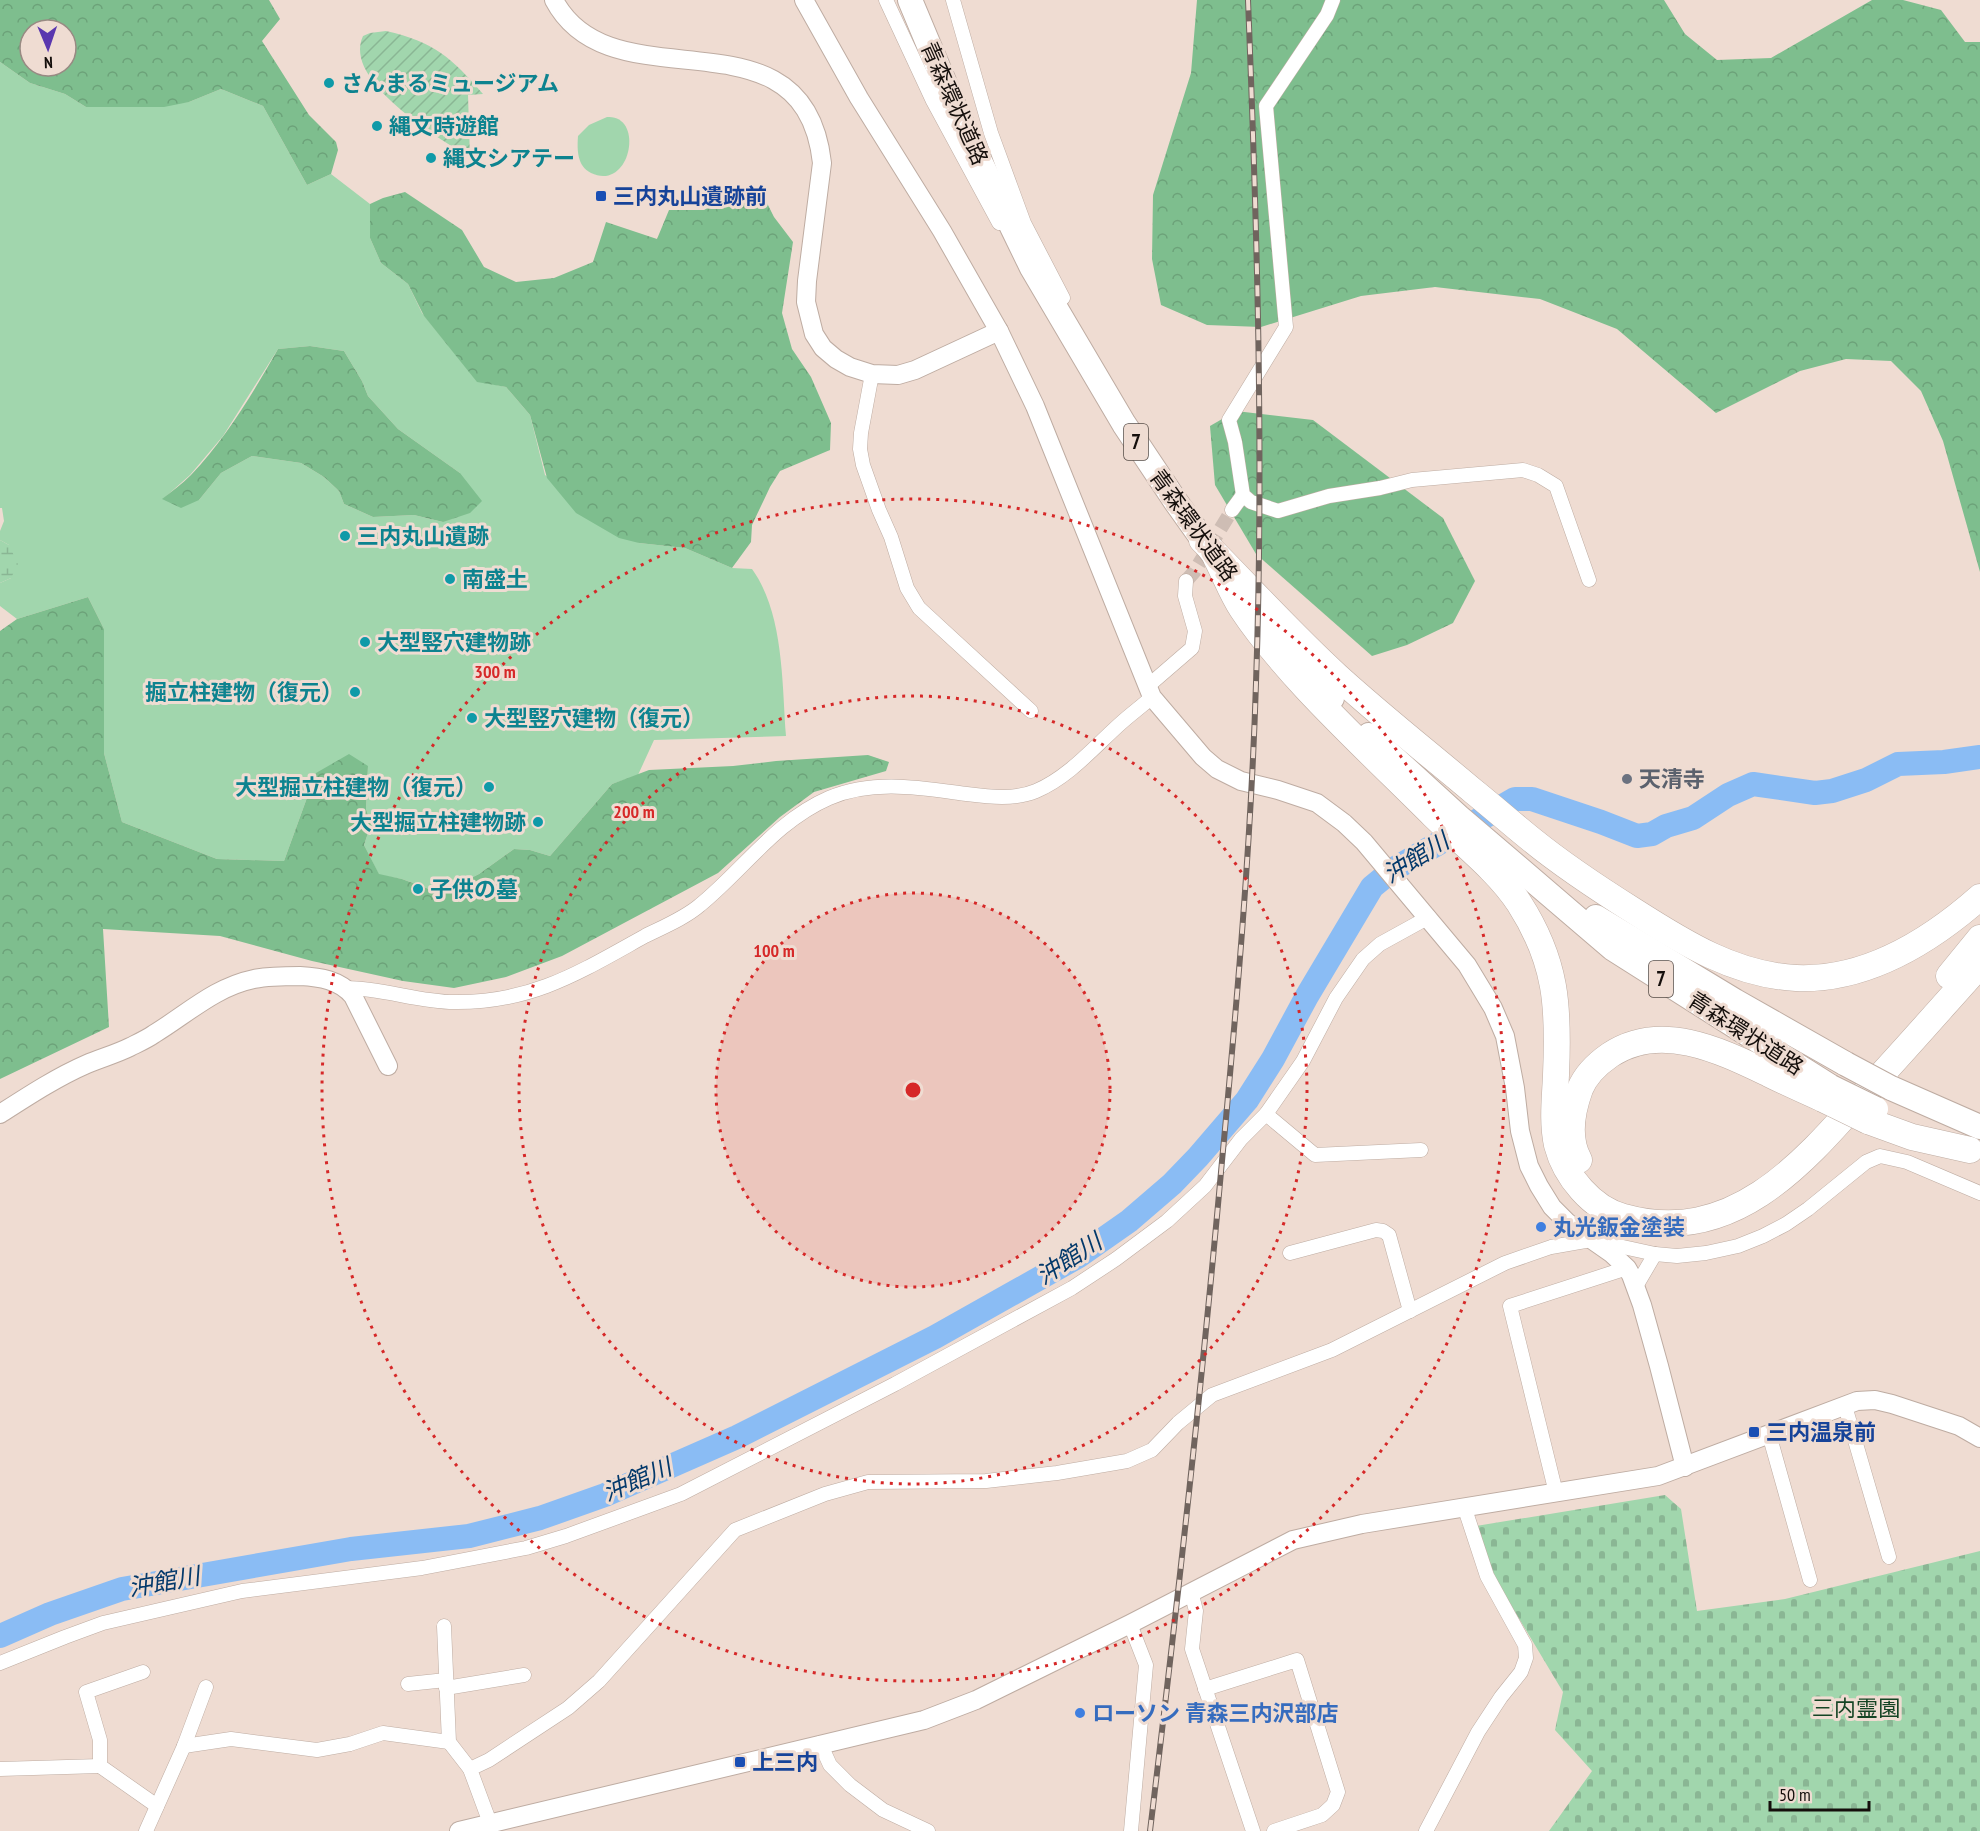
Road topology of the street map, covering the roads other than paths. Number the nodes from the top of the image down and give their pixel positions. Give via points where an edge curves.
1 (554, 0) edge
2 (804, 0) edge
3 (886, 0) edge
4 (910, 0) edge
5 (953, 0) edge
6 (1333, 0) edge
7 (1032, 268) junction
8 (999, 331) junction
9 (872, 374) junction
10 (1124, 424) junction
11 (1243, 495) junction
12 (1232, 510) tunnel mouth
13 (1209, 549) junction
14 (1589, 580) dead end
15 (1186, 581) tunnel mouth
16 (1150, 692) junction
17 (1031, 711) dead end
18 (1495, 860) junction
19 (1980, 897) edge
20 (1423, 911) junction
21 (1980, 938) edge
22 (1980, 965) edge
23 (346, 988) junction
24 (388, 1066) dead end
25 (1827, 1093) junction
26 (0, 1114) edge
27 (1266, 1114) junction
28 (1980, 1127) edge
29 (1420, 1150) dead end
30 (1975, 1152) edge
31 (1980, 1193) edge
32 (1591, 1240) junction
33 (1290, 1253) dead end
34 (1655, 1254) junction
35 (1627, 1268) junction
36 (1635, 1288) junction
37 (1410, 1311) junction
38 (1845, 1406) junction
39 (1769, 1434) junction
40 (1980, 1438) edge
41 (1685, 1467) junction
42 (1556, 1493) junction
43 (1464, 1506) junction
44 (1889, 1557) dead end
45 (1810, 1580) dead end
46 (1191, 1591) junction
47 (1130, 1624) junction
48 (444, 1626) dead end
49 (0, 1663) edge
50 (143, 1672) dead end
51 (524, 1675) dead end
52 (408, 1684) dead end
53 (446, 1684) junction
54 (206, 1687) dead end
55 (1205, 1689) junction
56 (449, 1742) junction
57 (820, 1743) junction
58 (184, 1746) junction
59 (100, 1766) junction
60 (470, 1768) junction
61 (0, 1769) edge
62 (157, 1806) junction
63 (490, 1822) junction
64 (146, 1831) edge
65 (459, 1831) edge
66 (928, 1831) edge
67 (1131, 1831) edge
68 (1252, 1831) edge
69 (1274, 1831) edge
70 (1426, 1831) edge

1 - 9 street via 586,36 609,46 723,59 775,75 793,90 815,123 822,163 807,281 810,320 814,334 836,359
2 - 8 street
3 - 7 street via 933,102 993,214
4 - 7 highway, 青森環状道路 / 7 via 961,122
5 - 10 street via 991,133 1024,223 1110,383
6 - 11 street via 1266,106 1286,327 1229,420
7 - 10 highway, 青森環状道路 / 7
8 - 9 street via 915,370 898,375
8 - 16 street via 1035,406
9 - 17 street via 860,449 907,588 919,608
10 - 13 highway, 青森環状道路 / 7
11 - 12 street
11 - 14 street via 1251,502 1278,511 1329,496 1412,480 1523,470 1556,486
13 - 18 highway via 1242,608 1278,657 1337,720
13 - 19 highway via 1337,676 1533,841 1598,888 1704,953 1762,973 1796,978 1832,977 1889,959 1933,933
15 - 16 street via 1185,596 1196,631 1192,648
16 - 20 street via 1217,769 1241,781 1317,803 1344,823
16 - 23 street via 1076,765 1035,792 991,797 888,786 856,789 829,798 777,831 698,907 551,986 485,1002 422,999
18 - 22 highway via 1533,924 1554,988 1558,1016 1554,1122 1557,1147 1566,1169 1594,1201 1617,1215 1642,1222 1695,1222 1741,1205 1776,1183 1837,1125
18 - 25 highway, 青森環状道路 / 7 via 1612,948
18 - 28 highway, 青森環状道路 / 7, bridge via 1846,1064
20 - 27 street via 1363,959 1336,998 1303,1061
20 - 32 street via 1467,965 1505,1036 1520,1131 1539,1186 1552,1207
21 - 25 highway via 1826,1116 1750,1188 1699,1208 1668,1213 1636,1208 1612,1197 1591,1180 1577,1156 1572,1131 1574,1105 1583,1082 1598,1064 1620,1048 1647,1040 1706,1046
23 - 24 street
23 - 26 street via 326,979 278,976 228,988 155,1034 88,1064
25 - 30 highway, bridge via 1912,1137
27 - 29 street via 1316,1155
27 - 49 street via 1205,1186 1167,1221 1072,1288 681,1494 526,1548 422,1568 242,1591 103,1623
31 - 34 street via 1906,1162 1880,1156 1866,1162 1808,1209 1763,1236 1706,1253
32 - 34 street
32 - 35 street
32 - 37 street via 1551,1247 1505,1263
33 - 37 street via 1383,1231 1389,1235
34 - 36 street
35 - 36 street
35 - 42 street via 1510,1306
36 - 41 street
37 - 60 street via 1332,1350 1212,1395 1152,1450 1127,1461 986,1481 868,1482 825,1494 735,1530 599,1681 568,1708 489,1760
38 - 39 street
38 - 40 street via 1875,1400 1892,1404 1959,1426
38 - 44 street
39 - 41 street
39 - 45 street
41 - 42 street via 1658,1476
42 - 43 street
43 - 46 street via 1293,1540
43 - 70 street via 1487,1576 1526,1645 1526,1658 1521,1672 1478,1732
46 - 47 street
46 - 55 street via 1196,1611 1192,1649
47 - 57 street via 976,1700 924,1720
47 - 67 street via 1146,1665
48 - 53 street
50 - 59 street via 86,1692 100,1740
51 - 53 street
52 - 53 street
53 - 56 street
54 - 58 street
55 - 68 street
55 - 69 street via 1297,1660 1338,1792 1333,1805 1322,1815
56 - 58 street via 383,1733 317,1750 231,1739
56 - 60 street
57 - 63 street
57 - 66 street via 830,1765 850,1785 883,1810
58 - 62 street
59 - 61 street
59 - 62 street
60 - 63 street
62 - 64 street
63 - 65 street

